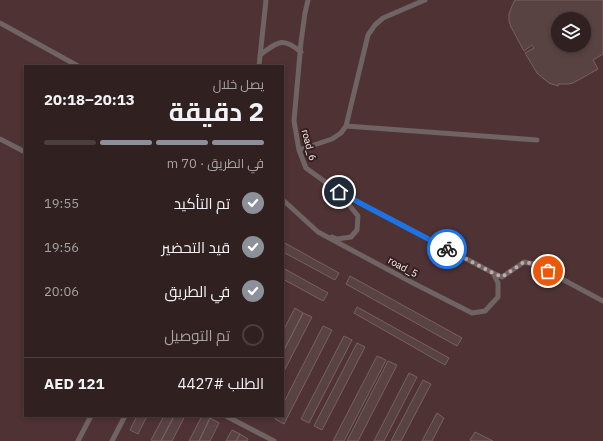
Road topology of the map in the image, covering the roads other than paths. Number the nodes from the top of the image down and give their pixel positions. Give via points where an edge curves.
1 (266, 0) edge
2 (308, 0) edge
3 (425, 0) edge
4 (0, 23) edge
5 (301, 52) junction
6 (260, 55) junction
7 (76, 65) edge
8 (259, 65) edge
9 (346, 126) junction
10 (0, 139) edge
11 (537, 140) dead end
12 (299, 150) junction
13 (24, 151) edge
14 (339, 192) junction
15 (284, 201) edge
16 (318, 232) junction
17 (493, 273) junction
18 (603, 300) edge
19 (90, 417) edge
20 (124, 417) edge
21 (228, 417) edge
22 (78, 441) edge
23 (112, 441) edge
24 (274, 441) edge

1 - 6 lane
2 - 5 lane, road_6
3 - 9 lane via 383,18 374,25 368,35
4 - 7 lane
5 - 6 lane via 292,44 283,42 277,43
5 - 12 lane, road_6 via 294,121
6 - 8 lane
9 - 11 lane
9 - 12 lane via 332,139
10 - 13 lane
12 - 14 lane, road_6 via 306,168
14 - 16 lane via 358,216 357,230 351,237 337,239
14 - 17 lane, road_6
15 - 16 lane, road_5
16 - 17 lane, road_5 via 472,313 485,311 498,297 498,284
17 - 18 lane, road_6 via 502,277 524,262 534,264
19 - 22 lane
20 - 23 lane
21 - 24 lane

